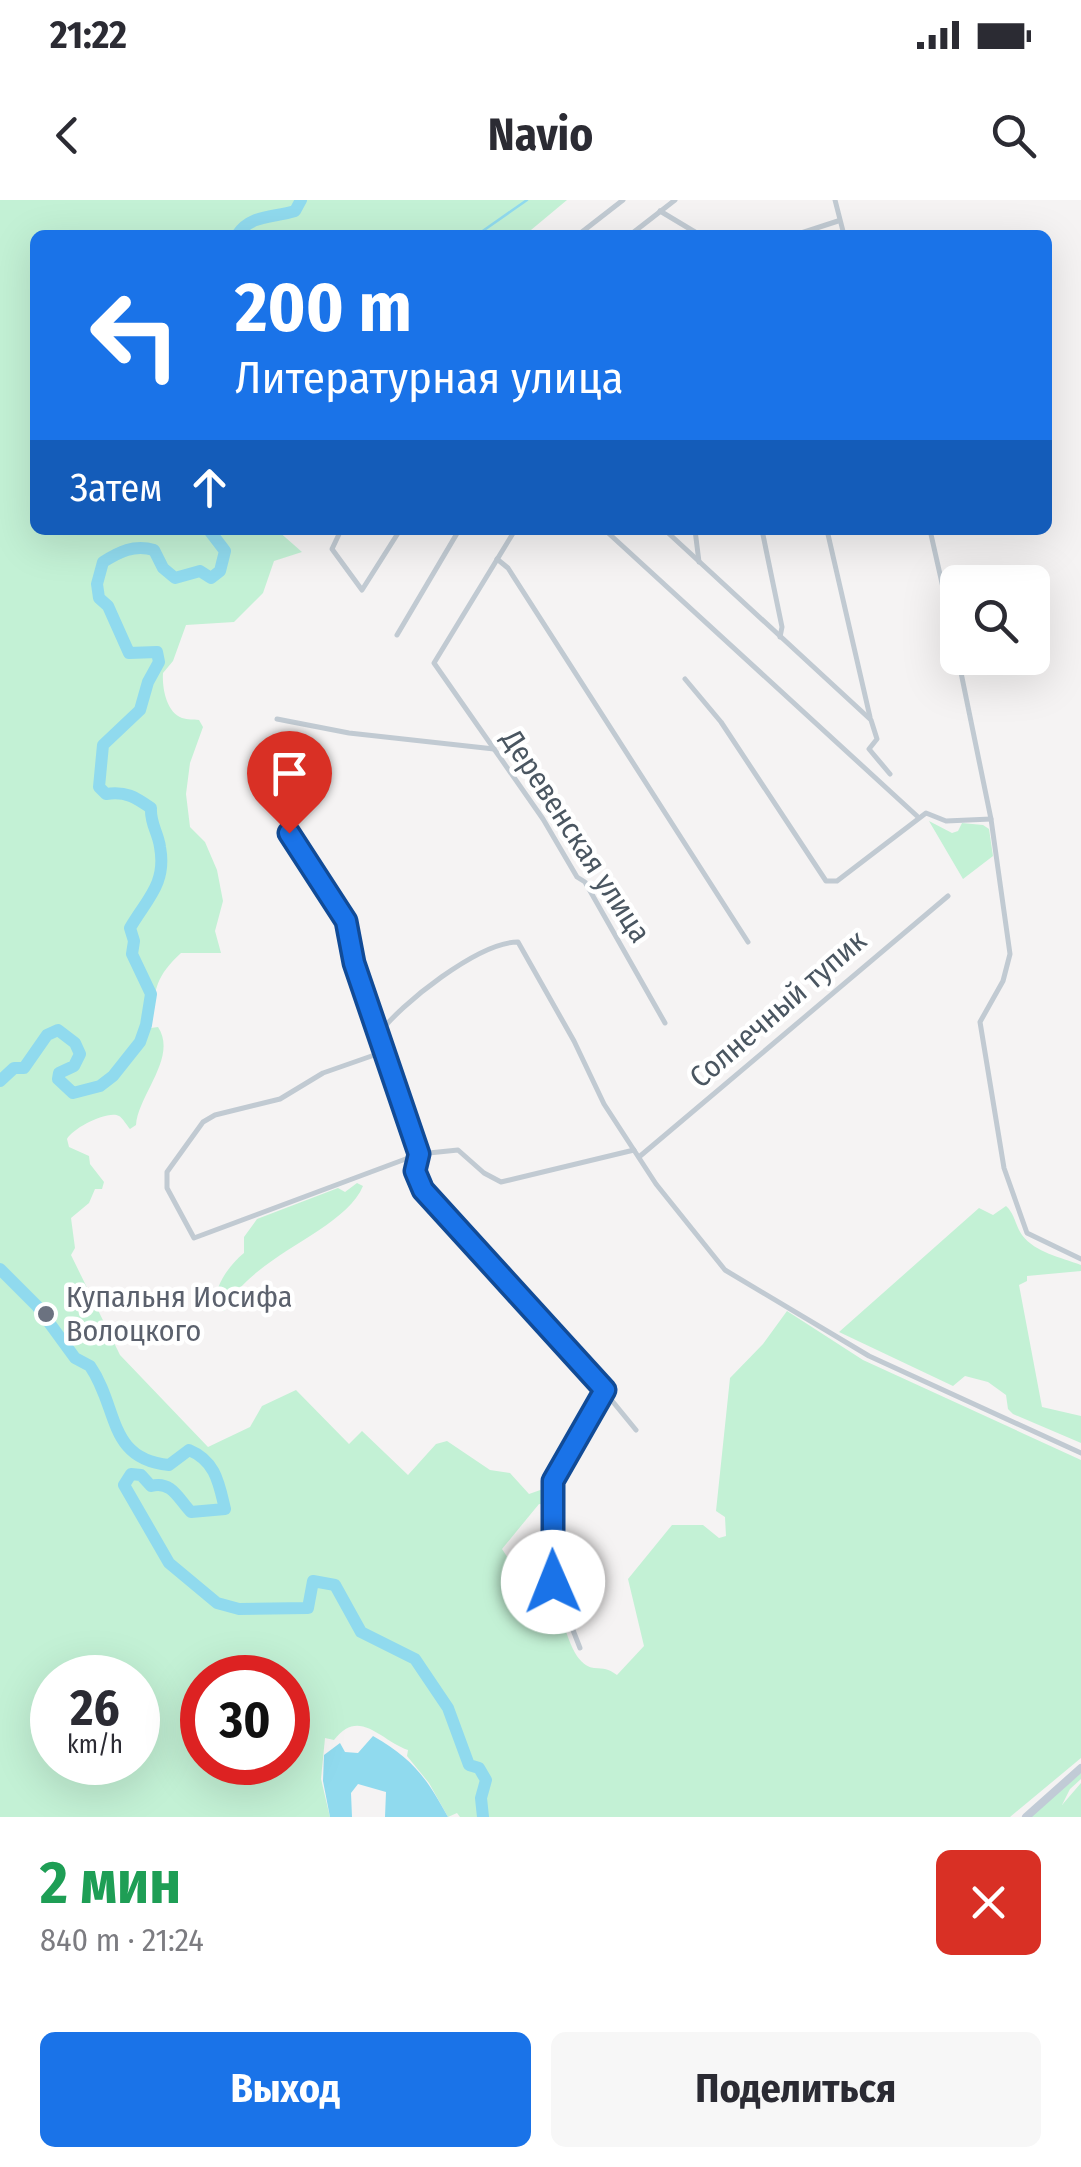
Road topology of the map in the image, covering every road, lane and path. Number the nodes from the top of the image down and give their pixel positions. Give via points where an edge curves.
1 (623, 200) edge
2 (675, 200) edge
3 (834, 200) edge
4 (660, 211) junction
5 (838, 220) junction
6 (584, 230) edge
7 (636, 230) edge
8 (692, 230) edge
9 (809, 230) edge
10 (842, 230) edge
11 (338, 535) edge
12 (397, 535) edge
13 (456, 535) edge
14 (513, 535) edge
15 (609, 535) edge
16 (671, 535) edge
17 (697, 535) edge
18 (763, 535) edge
19 (828, 535) edge
20 (931, 535) edge
21 (497, 559) junction
22 (700, 562) junction
23 (940, 575) edge
24 (397, 635) dead end
25 (780, 637) junction
26 (962, 675) edge
27 (685, 679) dead end
28 (278, 719) dead end
29 (871, 720) junction
30 (494, 749) junction
31 (890, 774) dead end
32 (917, 816) junction
33 (991, 819) junction
34 (289, 833) dead end
35 (948, 896) dead end
36 (748, 942) dead end
37 (665, 1023) dead end
38 (378, 1035) junction
39 (383, 1052) junction
40 (419, 1154) junction
41 (636, 1154) junction
42 (1081, 1260) edge
43 (605, 1390) junction
44 (636, 1430) dead end
45 (1081, 1453) edge
46 (580, 1648) dead end
47 (1081, 1768) edge
48 (1026, 1817) edge

1 - 6 street
2 - 4 street
3 - 5 street
4 - 7 street
4 - 8 street
5 - 9 street
5 - 10 street
11 - 12 street via 332,549 362,590
13 - 24 street
14 - 21 street
15 - 32 street
16 - 22 street
17 - 22 street
18 - 25 street
19 - 29 street
20 - 23 street
21 - 30 street, Деревенская улица via 434,663
21 - 36 street
22 - 25 street
25 - 29 street
26 - 33 street
27 - 32 street via 721,722 823,879 837,881
28 - 30 street
29 - 31 street via 877,739 869,749
30 - 37 street, Деревенская улица via 585,882
32 - 33 street
33 - 42 street via 1010,961 980,1022 1001,1150 1028,1233
34 - 38 street via 346,921
35 - 41 street, Солнечный тупик
38 - 39 street
38 - 41 street via 478,955 518,942
39 - 40 street
39 - 40 street via 324,1073 280,1099 210,1117 170,1163 168,1188 194,1238
40 - 41 street via 458,1150 501,1182
40 - 43 street via 416,1177 430,1198
41 - 45 street via 725,1270 869,1356
43 - 44 street
43 - 46 street via 553,1481 551,1574
47 - 48 street

